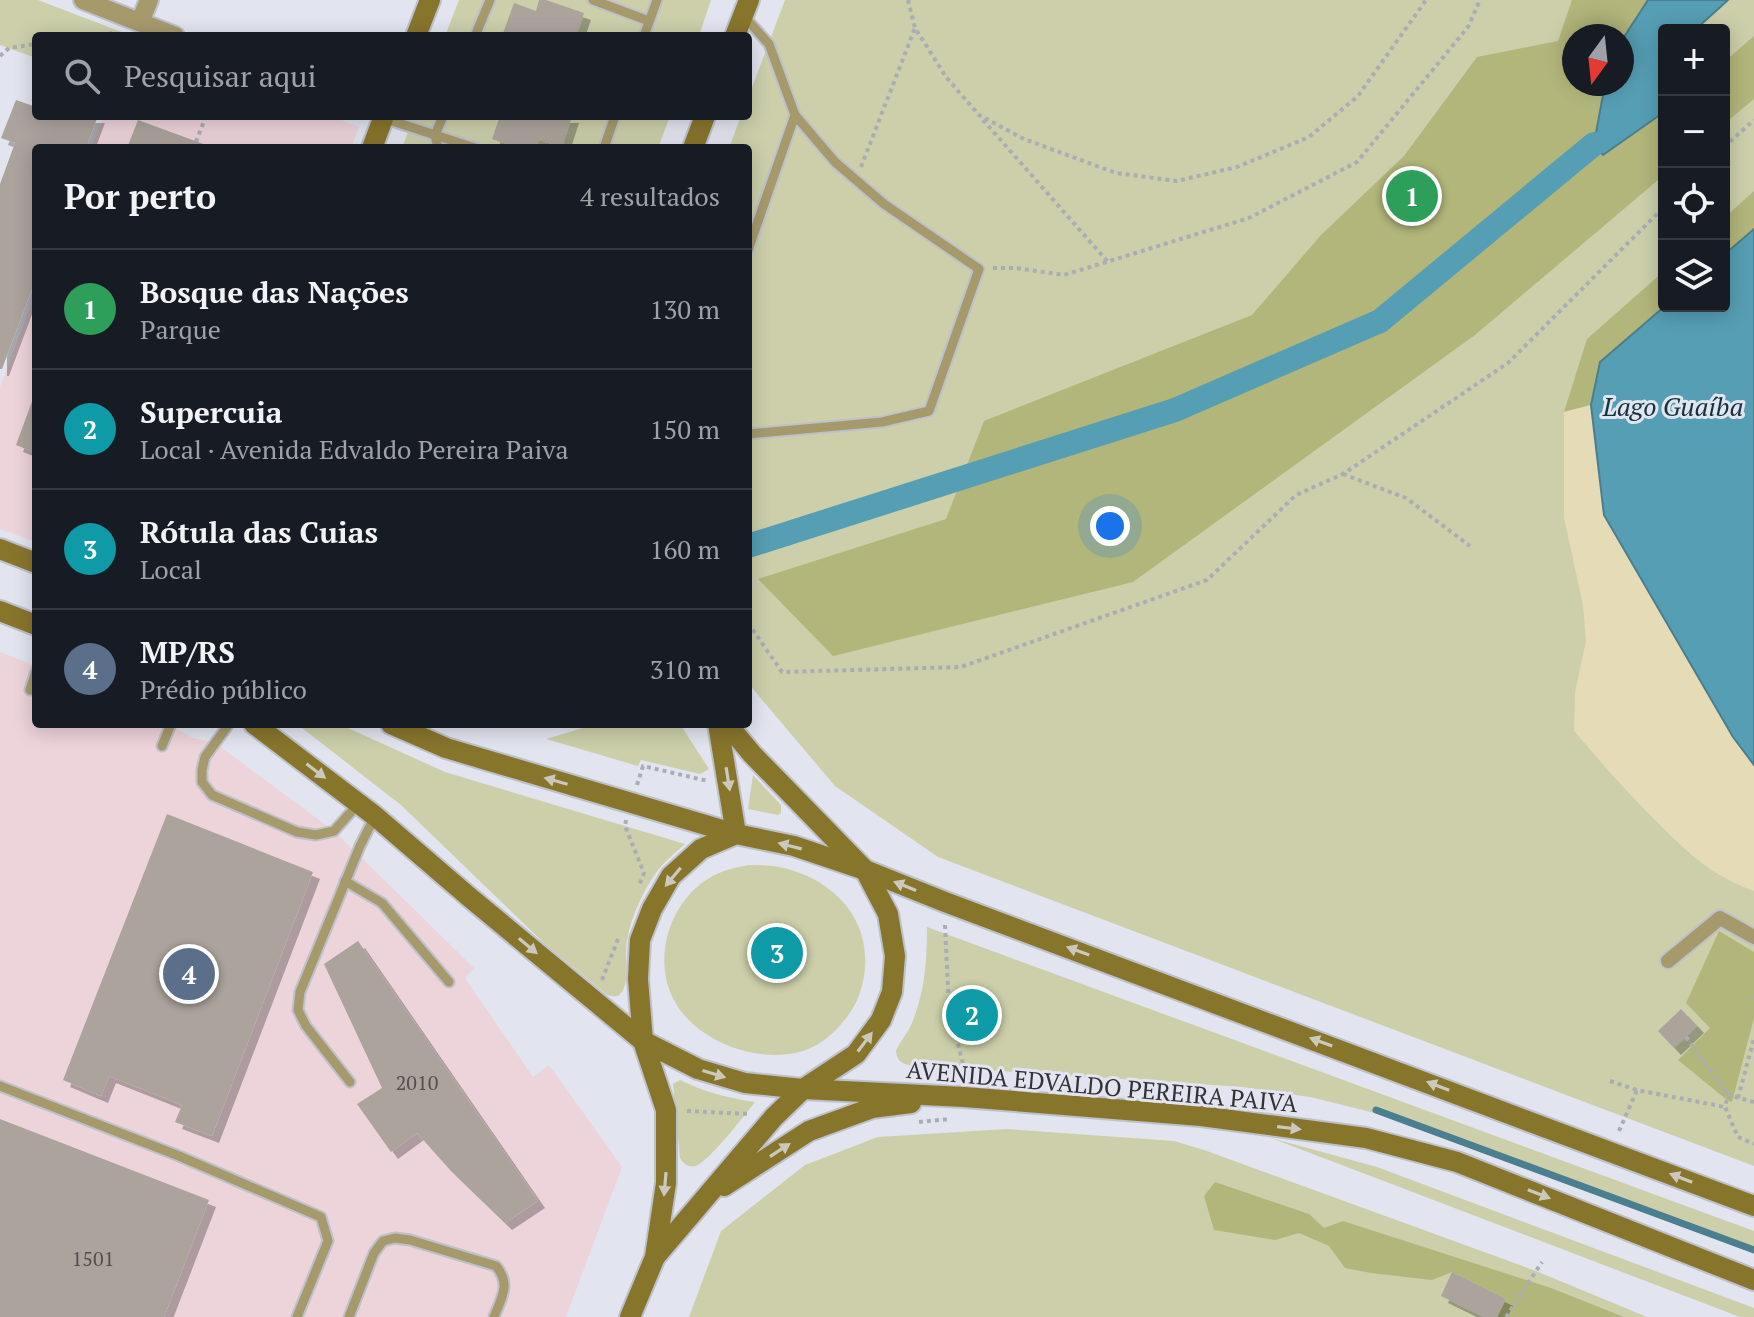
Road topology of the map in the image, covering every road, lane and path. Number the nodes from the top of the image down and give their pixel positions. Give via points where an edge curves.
1 (83, 0) edge
2 (149, 0) edge
3 (430, 0) edge
4 (490, 0) edge
5 (593, 0) edge
6 (657, 0) edge
7 (908, 0) edge
8 (1426, 0) edge
9 (1480, 0) edge
10 (746, 7) edge
11 (649, 21) junction
12 (140, 22) junction
13 (915, 28) junction
14 (165, 32) edge
15 (418, 32) edge
16 (477, 32) edge
17 (645, 32) edge
18 (737, 32) edge
19 (32, 45) edge
20 (0, 56) edge
21 (795, 115) junction
22 (979, 115) junction
23 (204, 120) edge
24 (381, 120) edge
25 (391, 120) edge
26 (441, 120) edge
27 (614, 120) edge
28 (704, 120) edge
29 (1754, 120) edge
30 (435, 135) junction
31 (196, 142) dead end
32 (1730, 142) edge
33 (373, 144) edge
34 (437, 144) edge
35 (463, 144) edge
36 (605, 144) edge
37 (694, 144) edge
38 (851, 176) junction
39 (1658, 213) edge
40 (752, 239) edge
41 (1108, 262) junction
42 (979, 269) junction
43 (752, 434) edge
44 (1343, 474) junction
45 (1470, 546) dead end
46 (0, 549) edge
47 (32, 561) edge
48 (0, 611) edge
49 (32, 623) edge
50 (752, 629) edge
51 (32, 684) edge
52 (30, 690) dead end
53 (169, 728) edge
54 (226, 728) edge
55 (259, 728) edge
56 (400, 728) edge
57 (719, 728) edge
58 (730, 728) edge
59 (162, 746) dead end
60 (727, 771) junction
61 (631, 803) junction
62 (367, 810) junction
63 (736, 834) junction
64 (865, 870) junction
65 (345, 881) junction
66 (638, 887) dead end
67 (945, 902) junction
68 (621, 931) dead end
69 (1754, 937) edge
70 (1668, 961) dead end
71 (449, 982) dead end
72 (594, 1001) junction
73 (1686, 1037) dead end
74 (1754, 1038) edge
75 (643, 1041) junction
76 (1610, 1081) dead end
77 (350, 1082) dead end
78 (0, 1086) edge
79 (803, 1089) junction
80 (1637, 1090) junction
81 (1728, 1095) junction
82 (964, 1097) junction
83 (1738, 1098) junction
84 (1754, 1102) edge
85 (1725, 1107) junction
86 (1619, 1131) dead end
87 (1754, 1144) edge
88 (703, 1199) junction
89 (1754, 1206) edge
90 (655, 1257) junction
91 (1542, 1262) dead end
92 (1754, 1280) edge
93 (297, 1317) edge
94 (349, 1317) edge
95 (494, 1317) edge
96 (630, 1317) edge
97 (1506, 1317) edge

1 - 12 street
2 - 12 street
3 - 15 main road
4 - 16 lane
5 - 11 lane
6 - 11 lane
7 - 13 path
8 - 22 path via 1358,96 1309,137 1237,167 1177,181 1116,173 1024,139
9 - 41 path via 1468,27 1357,162 1249,218
10 - 18 main road
10 - 21 lane via 769,44
11 - 17 lane
12 - 14 street
13 - 22 path via 946,77
13 - 38 path via 863,166
19 - 20 path via 9,48
21 - 38 lane
21 - 40 lane
22 - 41 path
23 - 31 path
24 - 33 main road
25 - 30 lane
26 - 30 lane
27 - 36 lane
28 - 37 main road
29 - 32 path
30 - 34 lane
30 - 35 lane
38 - 42 lane
39 - 44 path via 1508,363
41 - 42 path via 1064,275
42 - 43 lane via 929,411 882,422
44 - 45 path via 1406,498
44 - 50 path via 1296,495 1207,580 961,667 782,672
46 - 47 main road
48 - 49 main road
51 - 52 lane
53 - 59 lane
54 - 62 lane via 202,770 202,782 212,795 297,832 316,835 334,831
55 -> 62 main road, AVENIDA EDVALDO PEREIRA PAIVA
61 -> 56 main road via 446,748
57 - 60 main road
58 - 64 main road
60 - 61 path via 710,781 643,766
60 -> 63 main road
61 - 63 main road
61 - 66 path via 625,826 644,873
62 - 65 lane
62 -> 72 main road, AVENIDA EDVALDO PEREIRA PAIVA
64 -> 63 main road via 794,846
63 -> 75 main road via 701,849 671,876 652,909 640,940
67 -> 64 main road
79 -> 64 main road via 856,1054 881,1020 892,992 895,956 888,914
65 - 71 lane via 382,903
65 - 77 lane via 300,992 298,1010
67 - 82 path via 949,1009 964,1068
89 -> 67 main road
68 - 72 path
69 - 70 street via 1720,918
72 - 75 main road, AVENIDA EDVALDO PEREIRA PAIVA
73 - 81 path
74 - 83 path
75 -> 79 main road, AVENIDA EDVALDO PEREIRA PAIVA via 710,1073
75 -> 90 main road via 666,1110 666,1183
76 - 80 path
78 - 93 lane via 321,1217 328,1241
79 - 82 main road, AVENIDA EDVALDO PEREIRA PAIVA
79 - 88 main road
80 - 85 path
80 - 86 path
81 - 83 path
81 - 85 path
88 -> 82 main road via 809,1131 872,1108
82 -> 92 main road, AVENIDA EDVALDO PEREIRA PAIVA via 1201,1116 1366,1138 1457,1162
83 - 84 path
85 - 87 path via 1738,1137
88 - 90 main road
90 - 96 main road
91 - 97 path
94 - 95 lane via 374,1253 383,1241 395,1238 496,1266 504,1275 505,1291

